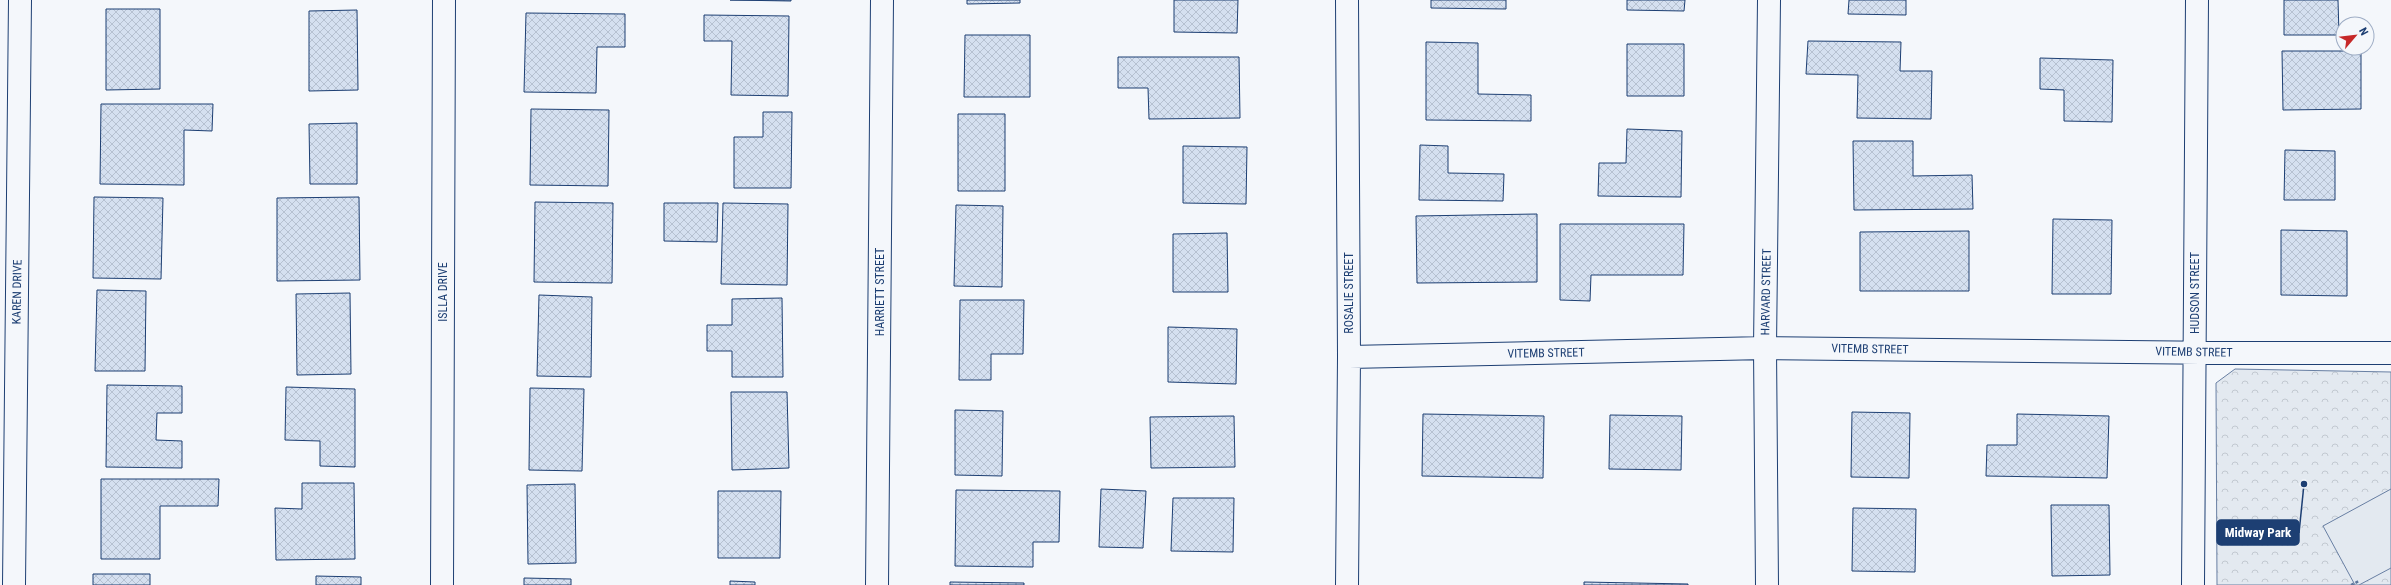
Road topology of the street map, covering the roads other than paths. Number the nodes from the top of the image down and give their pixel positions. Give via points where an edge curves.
1 (20, 0) edge
2 (444, 0) edge
3 (882, 0) edge
4 (1347, 0) edge
5 (1769, 0) edge
6 (2196, 0) edge
7 (1765, 348) junction
8 (2195, 352) junction
9 (2391, 353) edge
10 (1349, 357) junction
11 (14, 585) edge
12 (442, 585) edge
13 (877, 585) edge
14 (1347, 585) edge
15 (1767, 585) edge
16 (2193, 585) edge

1 - 11 street, KAREN DRIVE
2 - 12 street, ISLLA DRIVE
3 - 13 street, HARRIETT STREET
4 - 10 street, ROSALIE STREET
5 - 7 street, HARVARD STREET
6 - 8 street, HUDSON STREET
7 - 8 street, VITEMB STREET
7 - 10 street, VITEMB STREET
7 - 15 street, HARVARD STREET
8 - 9 street, VITEMB STREET
8 - 16 street, HUDSON STREET
10 - 14 street, ROSALIE STREET

